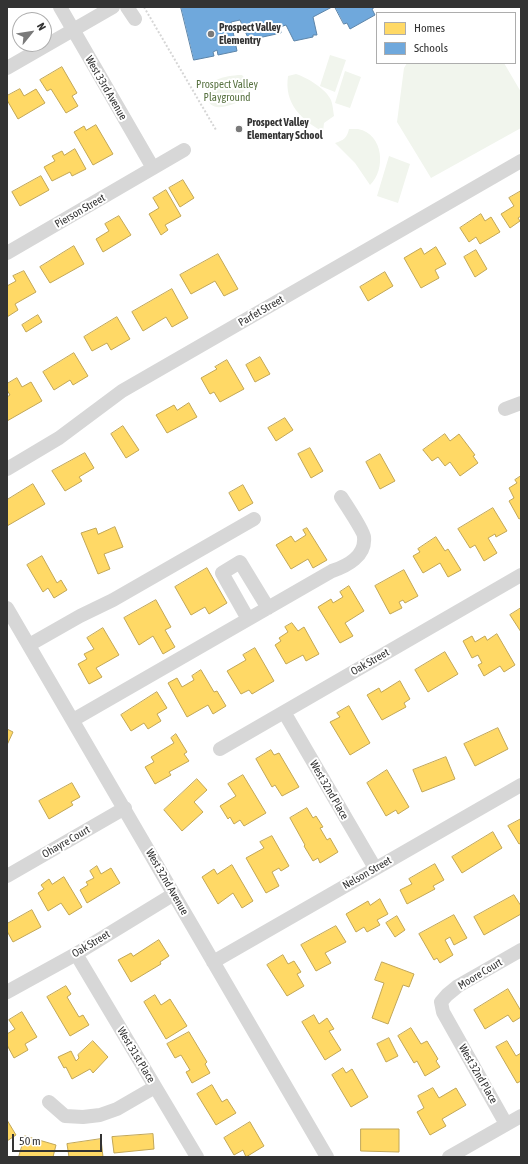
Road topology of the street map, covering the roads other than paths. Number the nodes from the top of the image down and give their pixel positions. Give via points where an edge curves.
1 (60, 7) edge
2 (112, 7) edge
3 (127, 7) edge
4 (135, 19) dead end
5 (73, 30) junction
6 (7, 68) edge
7 (184, 150) dead end
8 (521, 161) edge
9 (153, 168) junction
10 (7, 253) edge
11 (521, 403) edge
12 (505, 409) dead end
13 (7, 470) edge
14 (341, 497) dead end
15 (254, 519) dead end
16 (521, 575) edge
17 (7, 608) edge
18 (268, 608) junction
19 (248, 619) junction
20 (29, 645) junction
21 (284, 712) junction
22 (73, 720) junction
23 (220, 749) dead end
24 (521, 785) edge
25 (125, 808) junction
26 (375, 868) junction
27 (7, 876) edge
28 (174, 894) junction
29 (521, 950) edge
30 (76, 954) junction
31 (213, 962) junction
32 (7, 992) edge
33 (441, 1002) joint
34 (155, 1087) junction
35 (49, 1102) dead end
36 (521, 1116) edge
37 (506, 1124) junction
38 (197, 1157) edge
39 (327, 1157) edge
40 (449, 1157) edge

1 - 5 street, West 33rd Avenue
2 - 5 street
3 - 4 street
5 - 6 street
5 - 9 street, West 33rd Avenue
7 - 9 street, Pierson Street
8 - 13 street, Parfet Street via 122,390 59,438
9 - 10 street, Pierson Street
11 - 12 street
14 - 18 street via 364,536 363,548 356,559
15 - 20 street
16 - 21 street, Oak Street
17 - 20 street, West 32nd Avenue
18 - 19 street
18 - 19 street via 240,562 222,573
19 - 22 street
20 - 22 street, West 32nd Avenue
21 - 23 street, Oak Street
21 - 26 street, West 32nd Place
22 - 25 street, West 32nd Avenue
24 - 26 street, Nelson Street
25 - 27 street, Ohayre Court
25 - 28 street, West 32nd Avenue
26 - 31 street, Nelson Street
28 - 30 street, Oak Street
28 - 31 street, West 32nd Avenue
29 - 33 street, Moore Court via 458,986
30 - 32 street, Oak Street
30 - 34 street, West 31st Place
31 - 39 street, West 32nd Avenue
33 - 37 street, West 32nd Place via 443,1012
34 - 35 street via 117,1109 100,1115 65,1116
34 - 38 street, West 31st Place
36 - 37 street
37 - 40 street

